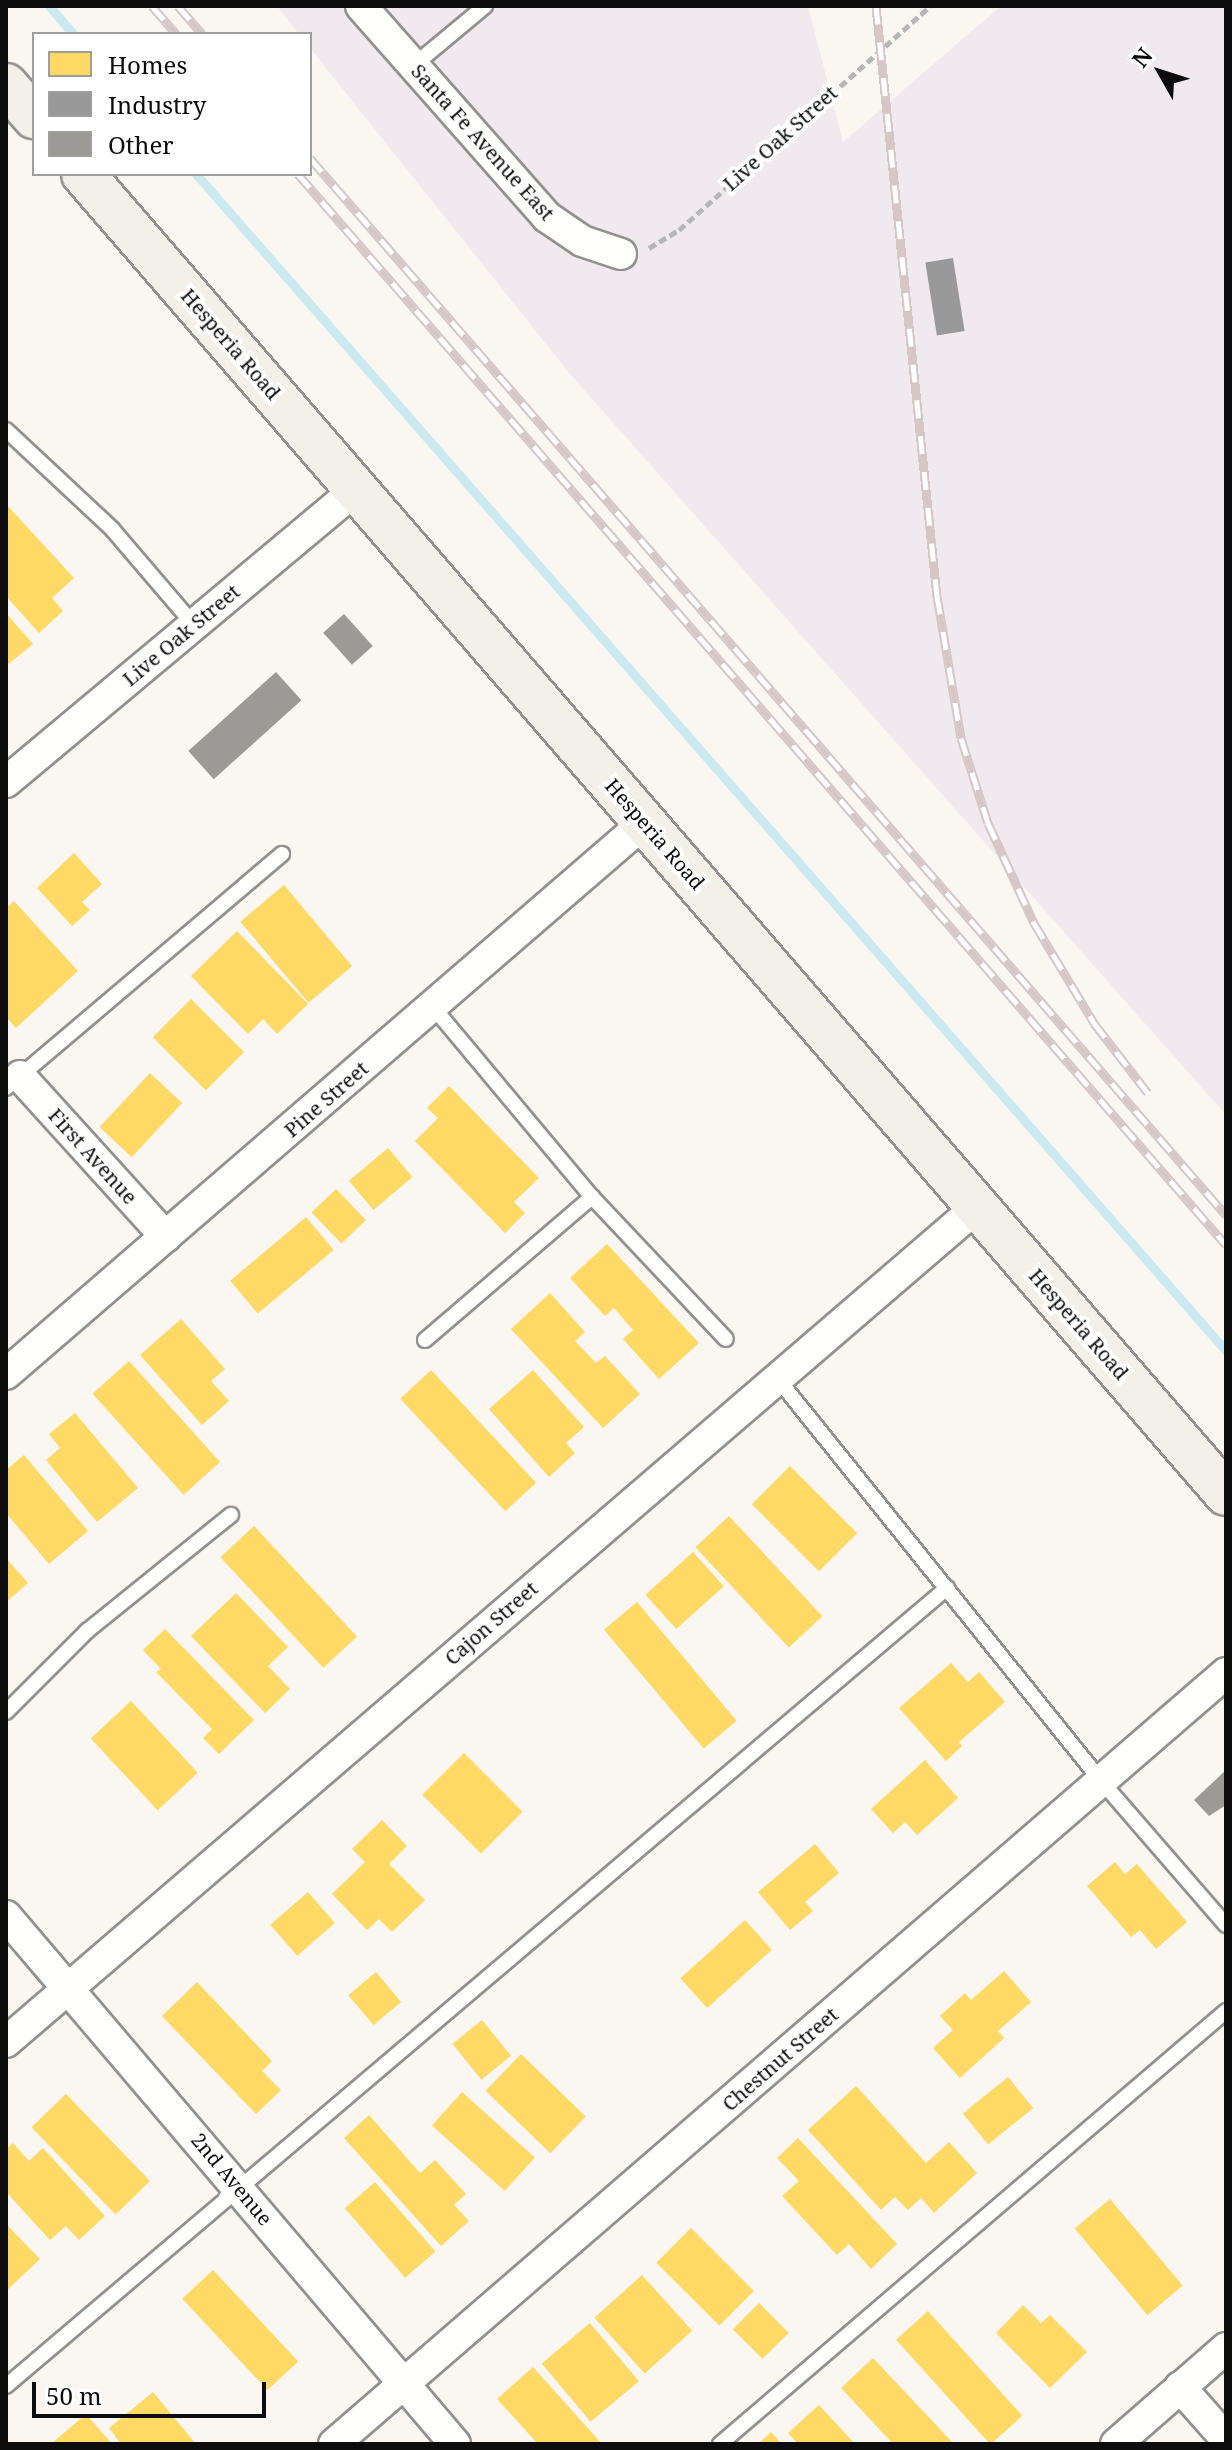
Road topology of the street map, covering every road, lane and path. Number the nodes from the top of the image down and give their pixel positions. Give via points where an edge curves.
1 (361, 6) edge
2 (485, 6) edge
3 (930, 6) edge
4 (413, 66) junction
5 (6, 85) edge
6 (32, 115) edge
7 (85, 176) edge
8 (621, 254) joint
9 (6, 430) edge
10 (357, 488) junction
11 (194, 625) junction
12 (6, 782) edge
13 (645, 822) junction
14 (282, 854) dead end
15 (433, 1007) junction
16 (13, 1082) edge
17 (592, 1197) junction
18 (977, 1207) junction
19 (166, 1237) junction
20 (726, 1339) dead end
21 (425, 1340) dead end
22 (6, 1374) edge
23 (777, 1377) junction
24 (1226, 1494) edge
25 (231, 1515) dead end
26 (947, 1588) junction
27 (1226, 1673) edge
28 (6, 1712) edge
29 (1102, 1782) junction
30 (6, 1916) edge
31 (1226, 1925) edge
32 (70, 1986) junction
33 (1226, 2011) edge
34 (6, 2042) edge
35 (238, 2187) junction
36 (1226, 2348) edge
37 (404, 2383) junction
38 (6, 2386) edge
39 (1180, 2387) junction
40 (1226, 2439) edge
41 (334, 2444) edge
42 (455, 2444) edge
43 (720, 2444) edge
44 (1116, 2444) edge

1 - 4 street, Santa Fe Avenue East
2 - 4 lane
3 - 8 path, Live Oak Street via 679,230 647,249
4 - 8 street, Santa Fe Avenue East via 547,217 582,241
5 - 6 main road
7 - 10 main road, Hesperia Road
9 - 11 lane via 112,529
10 - 11 street, Live Oak Street
10 - 13 main road, Hesperia Road
11 - 12 street, Live Oak Street
13 - 15 street, Pine Street
13 - 18 main road, Hesperia Road
14 - 16 lane
15 - 17 lane
15 - 19 street, Pine Street
16 - 19 street, First Avenue
17 - 20 lane
17 - 21 lane
18 - 23 street, Cajon Street
18 - 24 main road, Hesperia Road
19 - 22 street, Pine Street
23 - 26 lane
23 - 32 street, Cajon Street
25 - 28 lane via 87,1631
26 - 29 lane
26 - 35 lane
27 - 29 street, Chestnut Street
29 - 31 lane
29 - 37 street, Chestnut Street
30 - 32 street, 2nd Avenue
32 - 34 street, Cajon Street
32 - 35 street, 2nd Avenue
33 - 43 lane
35 - 37 street, 2nd Avenue
35 - 38 lane
36 - 39 street
37 - 41 street, Chestnut Street
37 - 42 street, 2nd Avenue
39 - 40 street
39 - 44 street

